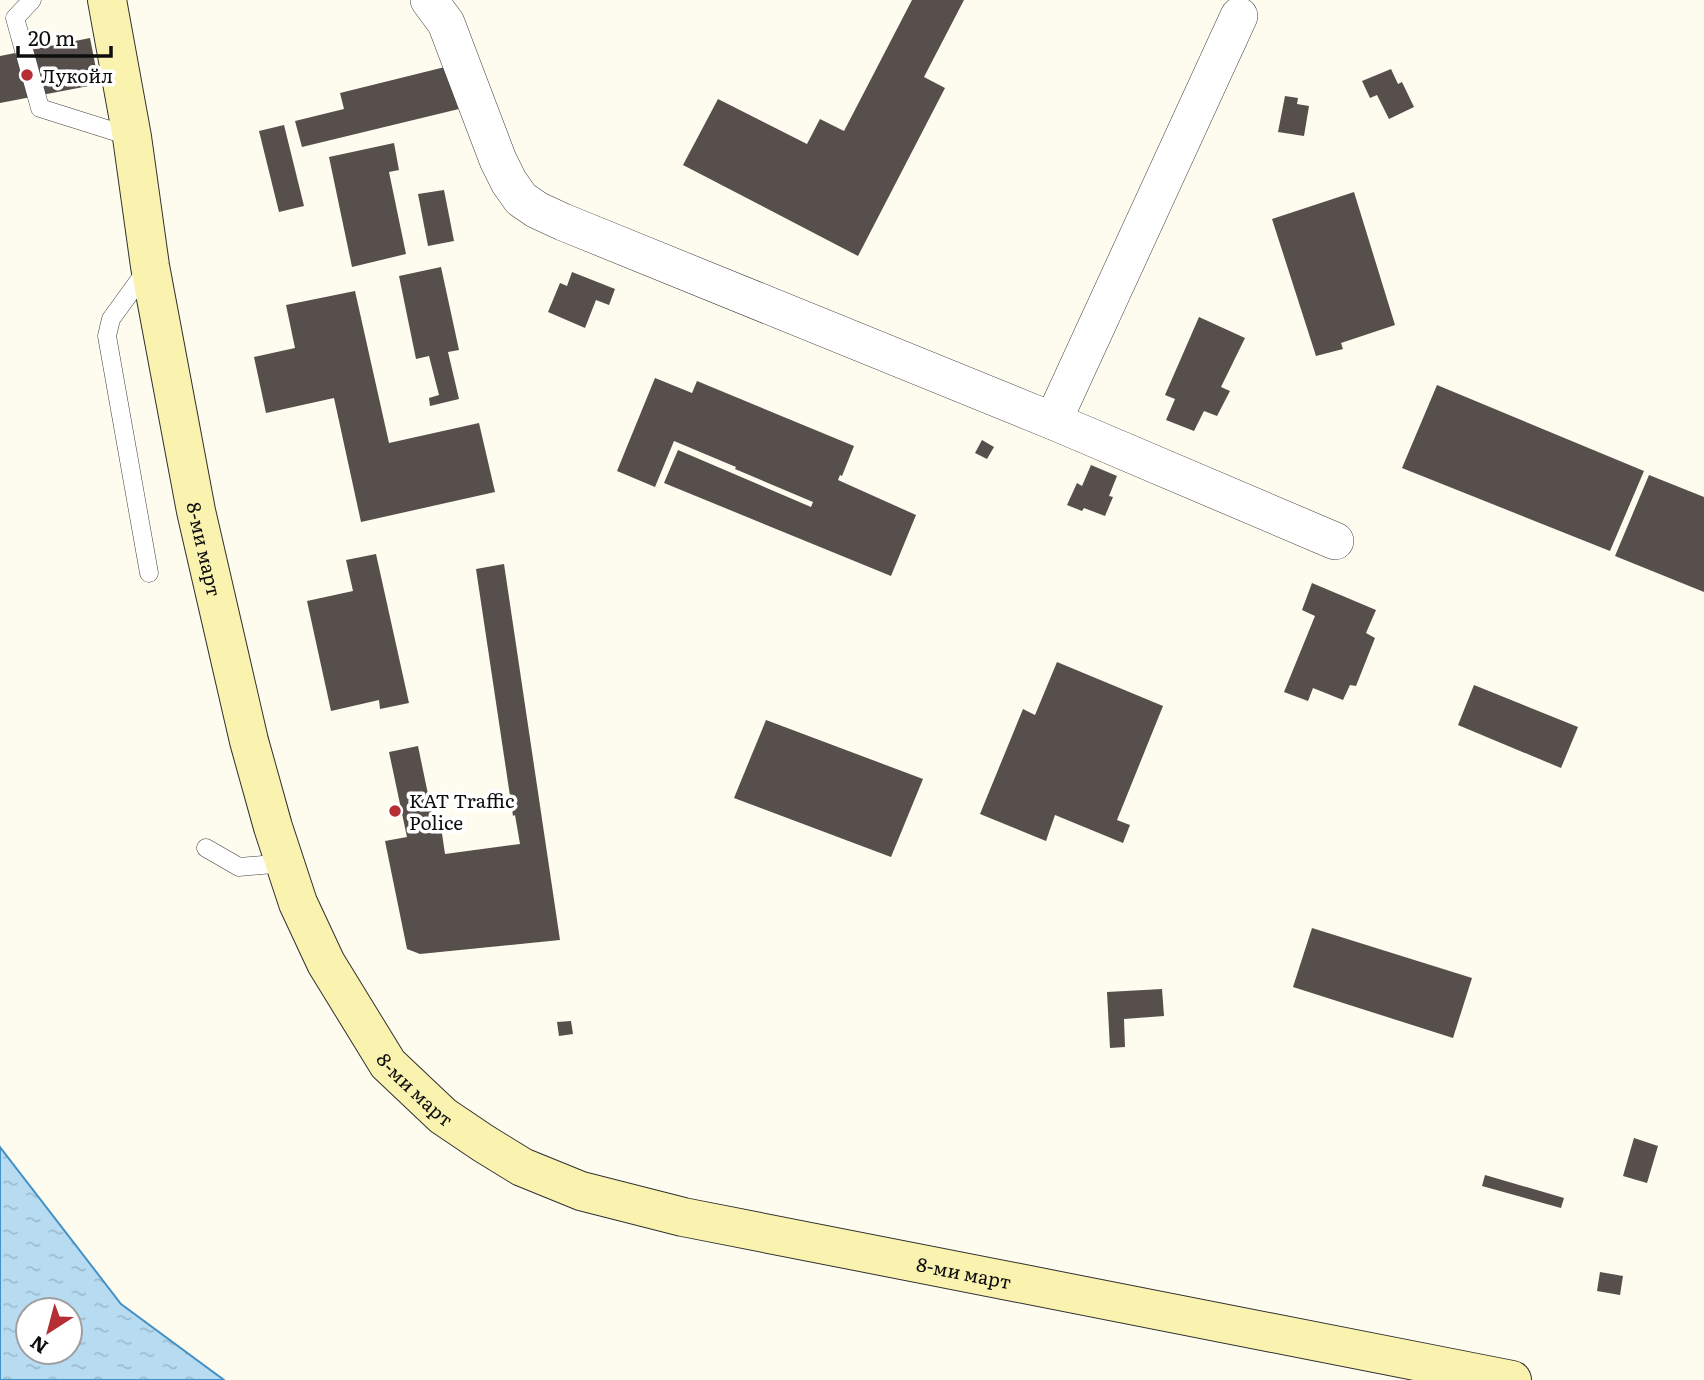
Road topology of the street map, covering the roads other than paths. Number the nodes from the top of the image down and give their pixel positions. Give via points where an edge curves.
1 (32, 0) edge
2 (107, 0) edge
3 (429, 0) edge
4 (1239, 16) dead end
5 (132, 137) junction
6 (150, 265) junction
7 (1054, 421) junction
8 (1335, 541) dead end
9 (149, 573) dead end
10 (206, 848) dead end
11 (284, 863) junction
12 (1512, 1380) edge

1 - 5 lane via 15,18 40,108
2 - 5 main road, 8-ми март
3 - 7 street via 446,23 509,182 521,199 537,210
4 - 7 street
5 - 6 main road, 8-ми март
6 - 9 lane via 111,319 107,336
6 - 11 main road, 8-ми март via 195,511 249,741
7 - 8 street
10 - 11 lane via 239,867
11 - 12 main road, 8-ми март via 326,963 388,1063 443,1116 522,1167 581,1191 683,1217

